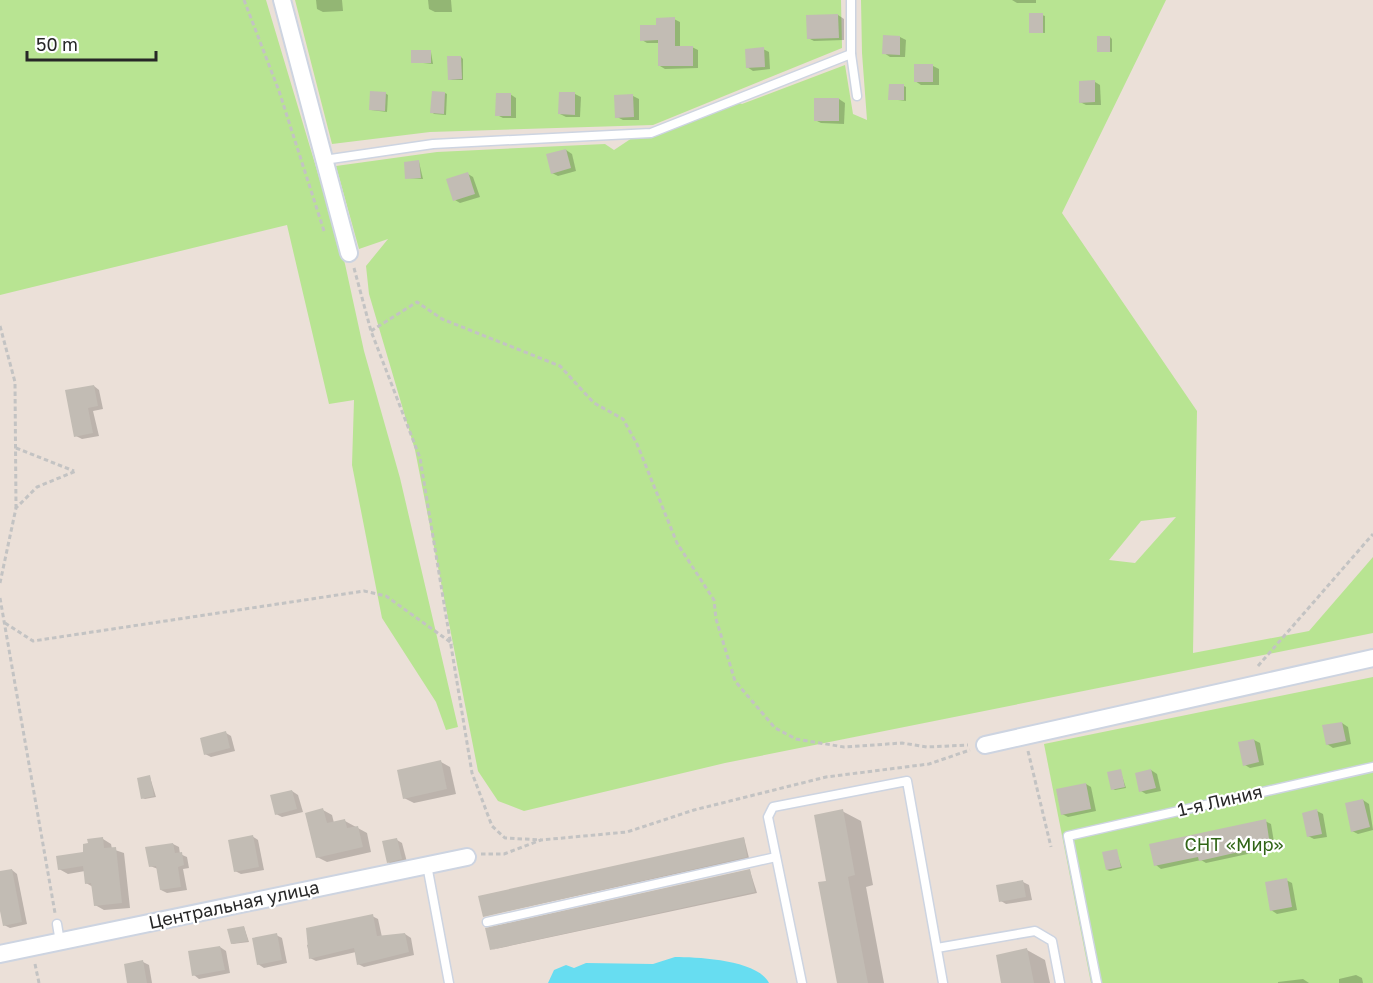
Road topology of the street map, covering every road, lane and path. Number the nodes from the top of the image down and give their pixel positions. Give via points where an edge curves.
1 (244, 0) edge
2 (282, 0) edge
3 (851, 0) edge
4 (851, 54) junction
5 (857, 96) dead end
6 (324, 160) junction
7 (327, 237) dead end
8 (348, 259) junction
9 (354, 270) junction
10 (0, 326) edge
11 (371, 331) junction
12 (16, 448) junction
13 (16, 508) junction
14 (1373, 534) edge
15 (0, 583) edge
16 (0, 598) edge
17 (5, 623) junction
18 (453, 644) junction
19 (1373, 658) edge
20 (1241, 686) junction
21 (1025, 738) junction
22 (985, 745) junction
23 (1373, 767) edge
24 (542, 840) junction
25 (1051, 847) dead end
26 (467, 856) joint
27 (776, 856) junction
28 (427, 865) junction
29 (487, 922) dead end
30 (57, 924) joint
31 (60, 942) junction
32 (937, 948) junction
33 (0, 954) edge
34 (449, 983) edge
35 (802, 983) edge
36 (943, 983) edge
37 (1060, 983) edge
38 (1097, 983) edge

1 - 7 path
2 - 6 street
3 - 4 lane
4 - 5 lane
4 - 6 lane via 651,133 433,144
6 - 8 street
8 - 9 path
8 - 9 path
9 - 11 path
10 - 12 path via 15,382
11 - 18 path via 420,458
11 - 22 path via 417,302 442,319 560,366 594,403 623,419 677,543 714,600 735,681 774,728 796,739 844,747 902,742 927,747
12 - 13 path
12 - 13 path via 76,471 37,487
13 - 15 path
14 - 20 path
16 - 17 path
17 - 18 path via 33,641 364,591 386,596
17 - 30 path
18 - 24 path via 472,772 492,826 506,838
19 - 20 street
20 - 21 street
21 - 22 street
21 - 25 path
22 - 24 path via 929,764 826,777 694,810 627,832
23 - 38 lane, 1-я Линия via 1068,836
24 - 26 path via 504,854
26 - 28 street, Центральная улица
27 - 29 lane
27 - 32 lane via 768,817 773,807 907,781
27 - 35 lane
28 - 31 street, Центральная улица
28 - 34 lane
30 - 31 lane
31 - 33 street, Центральная улица
32 - 36 lane
32 - 37 lane via 1035,931 1052,941

